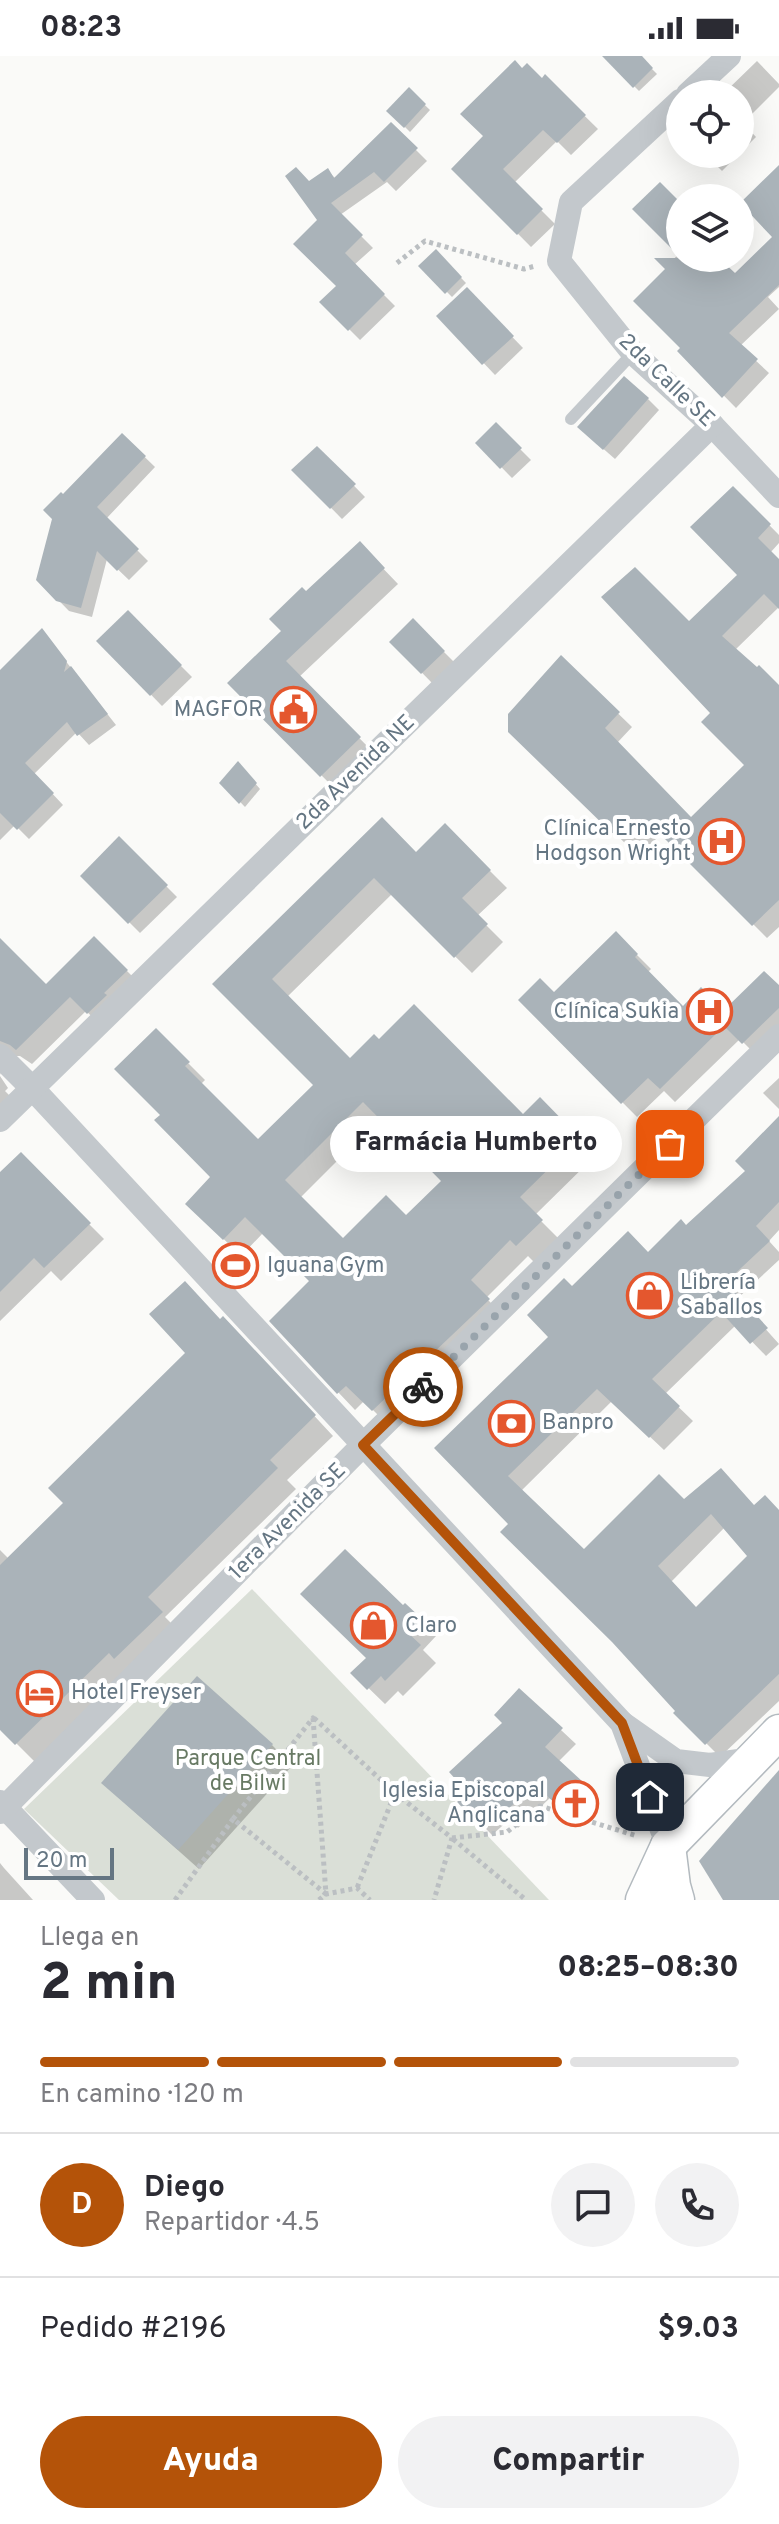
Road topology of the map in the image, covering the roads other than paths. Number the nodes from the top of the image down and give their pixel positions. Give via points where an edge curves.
1 (729, 56) edge
2 (703, 80) edge
3 (666, 114) edge
4 (633, 353) junction
5 (571, 419) dead end
6 (712, 425) junction
7 (779, 496) edge
8 (779, 1036) edge
9 (0, 1056) edge
10 (33, 1089) junction
11 (0, 1120) edge
12 (363, 1445) junction
13 (622, 1723) junction
14 (779, 1732) edge
15 (753, 1759) junction
16 (2, 1807) edge
17 (668, 1846) junction
18 (93, 1900) edge
19 (643, 1900) edge
20 (677, 1900) edge

1 - 2 street
3 - 4 street, 2da Calle SE via 571,202 559,261
4 - 5 lane
4 - 6 street, 2da Calle SE
6 - 7 street, 2da Calle SE
6 - 10 street, 2da Avenida NE
8 - 12 street, 1era Avenida SE
9 - 10 street
10 - 11 street, 2da Avenida NE
10 - 12 street
12 - 13 street
12 - 16 street, 1era Avenida SE
13 - 15 street via 676,1761 710,1765
13 - 17 street
14 - 15 street
15 - 17 street
16 - 18 street
17 - 19 street
17 - 20 street

